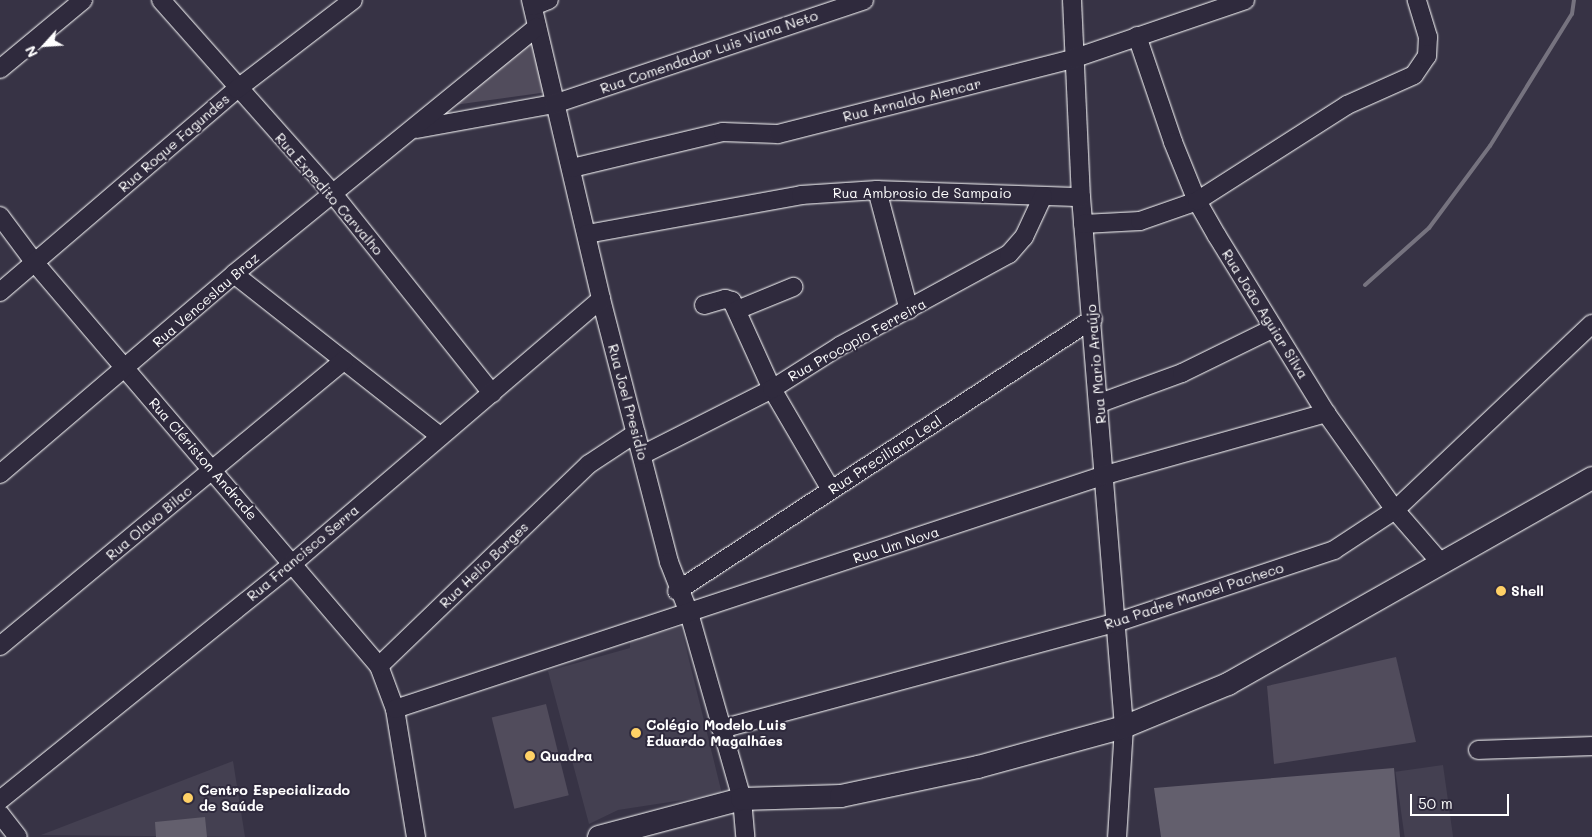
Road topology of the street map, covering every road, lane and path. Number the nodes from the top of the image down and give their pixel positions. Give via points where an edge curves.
1 (83, 0) edge
2 (161, 0) edge
3 (353, 0) edge
4 (864, 0) edge
5 (1072, 0) edge
6 (1245, 0) edge
7 (1417, 0) edge
8 (538, 2) edge
9 (537, 27) junction
10 (1137, 36) junction
11 (1072, 58) junction
12 (0, 69) edge
13 (237, 89) junction
14 (554, 104) junction
15 (415, 129) junction
16 (572, 168) junction
17 (877, 190) junction
18 (333, 194) junction
19 (1043, 196) junction
20 (1081, 197) junction
21 (1197, 201) junction
22 (0, 216) edge
23 (1084, 224) junction
24 (587, 234) junction
25 (35, 263) junction
26 (234, 274) junction
27 (792, 287) dead end
28 (0, 292) edge
29 (601, 299) junction
30 (704, 305) dead end
31 (737, 310) junction
32 (909, 310) junction
33 (1093, 319) junction
34 (1592, 324) edge
35 (1274, 328) junction
36 (344, 360) junction
37 (126, 369) junction
38 (772, 389) junction
39 (492, 393) junction
40 (1100, 403) junction
41 (1326, 413) junction
42 (636, 433) junction
43 (440, 436) junction
44 (642, 454) junction
45 (213, 470) junction
46 (0, 474) edge
47 (1102, 476) junction
48 (1592, 478) edge
49 (831, 490) junction
50 (1395, 510) junction
51 (292, 564) junction
52 (1442, 564) junction
53 (677, 591) junction
54 (689, 613) junction
55 (1116, 623) junction
56 (0, 646) edge
57 (379, 666) junction
58 (395, 709) junction
59 (1124, 727) junction
60 (721, 729) junction
61 (1592, 746) edge
62 (1478, 750) dead end
63 (742, 799) junction
64 (0, 800) edge
65 (0, 814) edge
66 (18, 837) edge
67 (416, 837) edge
68 (599, 837) edge
69 (745, 837) edge
70 (1117, 837) edge

1 - 12 street
2 - 13 street, Rua Expedito Carvalho
3 - 13 street, Rua Roque Fagundes
4 - 14 street, Rua Comendador Luis Viana Neto
5 - 11 street, Rua Mario Araújo
6 - 10 street, Rua Arnaldo Alencar
7 - 21 street via 1428,37 1427,56 1419,71 1347,105
8 - 9 street, Rua Joel Presidio
9 - 14 street, Rua Joel Presidio
9 - 15 street, Rua Venceslau Braz
10 - 11 street, Rua Arnaldo Alencar
10 - 21 street, Rua João Aguiar Silva
11 - 16 street, Rua Arnaldo Alencar via 778,134 723,132
11 - 20 street, Rua Mario Araújo
13 - 18 street, Rua Expedito Carvalho
13 - 25 street, Rua Roque Fagundes
14 - 15 street, Rua Comendador Luis Viana Neto
14 - 16 street, Rua Joel Presidio
15 - 18 street, Rua Venceslau Braz
16 - 24 street, Rua Joel Presidio
17 - 19 street, Rua Ambrosio de Sampaio
17 - 24 street, Rua Ambrosio de Sampaio via 801,194
17 - 32 street
18 - 26 street, Rua Venceslau Braz
18 - 39 street, Rua Expedito Carvalho
19 - 20 street, Rua Ambrosio de Sampaio
19 - 32 street, Rua Procopio Ferreira via 1028,231 1009,254
20 - 23 street, Rua Mario Araújo
21 - 23 street via 1140,221
21 - 35 street, Rua João Aguiar Silva
22 - 25 street, Rua Clériston Andrade
23 - 33 street, Rua Mario Araújo
24 - 29 street, Rua Joel Presidio
25 - 28 street, Rua Roque Fagundes
25 - 37 street, Rua Clériston Andrade
26 - 36 street
26 - 37 street, Rua Venceslau Braz
27 - 31 street
29 - 39 street, Rua Francisco Serra
29 - 42 street, Rua Joel Presidio
30 - 31 street via 729,299
31 - 38 street
32 - 38 street, Rua Procopio Ferreira
33 - 40 street, Rua Mario Araújo
33 - 49 street, Rua Preciliano Leal
34 - 50 street, Rua Padre Manoel Pacheco
35 - 40 street via 1182,373
35 - 41 street, Rua João Aguiar Silva
36 - 43 street
36 - 45 street, Rua Olavo Bilac
37 - 45 street, Rua Clériston Andrade
37 - 46 street, Rua Venceslau Braz
38 - 44 street, Rua Procopio Ferreira
38 - 49 street
39 - 43 street, Rua Francisco Serra
40 - 47 street, Rua Mario Araújo
41 - 47 street, Rua Um Nova
41 - 50 street, Rua João Aguiar Silva
42 - 44 street, Rua Joel Presidio
42 - 57 street, Rua Helio Borges via 589,464
43 - 51 street, Rua Francisco Serra
44 - 53 street, Rua Joel Presidio
45 - 51 street, Rua Clériston Andrade
45 - 56 street, Rua Olavo Bilac
47 - 54 street, Rua Um Nova
47 - 55 street, Rua Mario Araújo
48 - 52 main road
49 - 53 street, Rua Preciliano Leal
50 - 52 street, Rua João Aguiar Silva
50 - 55 street, Rua Padre Manoel Pacheco via 1334,550
51 - 57 street, Rua Clériston Andrade
51 - 64 street, Rua Francisco Serra
52 - 59 main road via 1228,684
53 - 54 street, Rua Joel Presidio
54 - 58 street, Rua Um Nova
54 - 60 street, Rua Joel Presidio
55 - 59 street, Rua Mario Araújo
55 - 60 street, Rua Padre Manoel Pacheco
57 - 58 street, Rua Clériston Andrade
58 - 67 street, Rua Clériston Andrade
59 - 63 main road via 978,767 841,796
59 - 70 street, Rua Mario Araújo
60 - 63 street, Rua Joel Presidio
61 - 62 street
63 - 68 main road
63 - 69 street, Rua Joel Presidio
65 - 66 street

